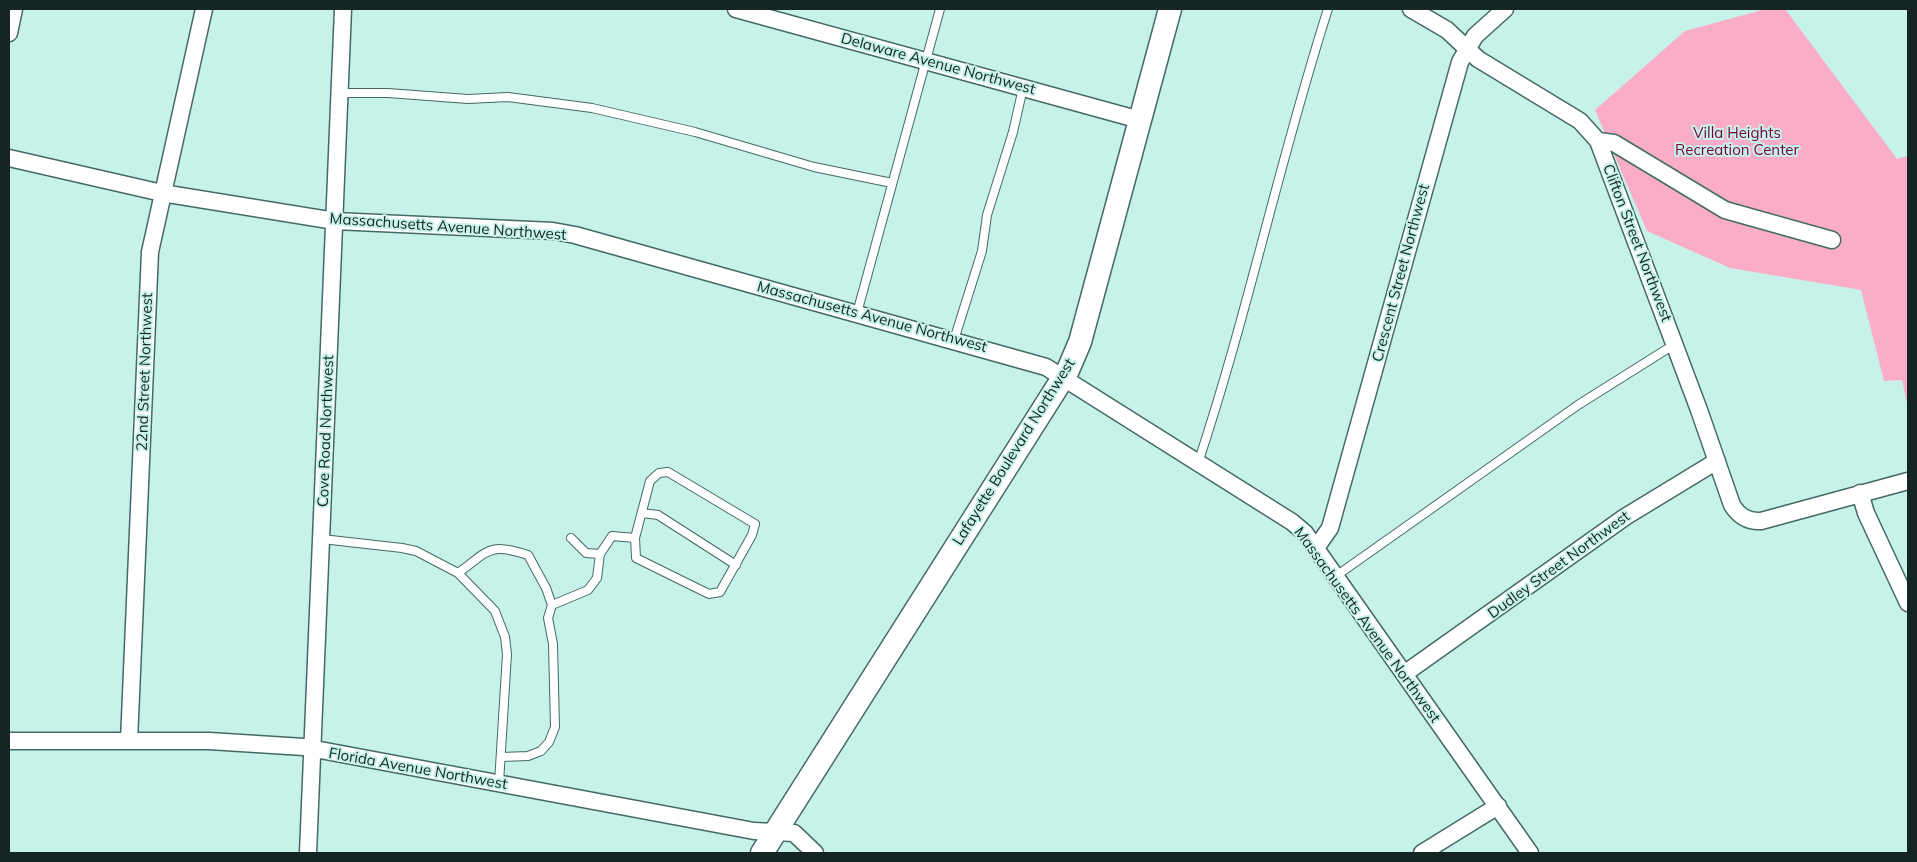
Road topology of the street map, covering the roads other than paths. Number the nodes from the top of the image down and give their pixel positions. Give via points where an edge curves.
1 (14, 9) edge
2 (204, 9) edge
3 (343, 9) edge
4 (736, 9) edge
5 (940, 9) edge
6 (1170, 9) edge
7 (1328, 9) edge
8 (1411, 9) edge
9 (1505, 9) edge
10 (9, 33) edge
11 (1466, 48) junction
12 (926, 61) junction
13 (1023, 88) junction
14 (340, 93) junction
15 (1140, 120) junction
16 (1598, 141) junction
17 (9, 158) edge
18 (892, 183) junction
19 (162, 193) junction
20 (335, 221) junction
21 (1832, 240) dead end
22 (857, 313) junction
23 (954, 340) junction
24 (1675, 344) junction
25 (1064, 377) junction
26 (1717, 461) junction
27 (1198, 462) junction
28 (1908, 481) edge
29 (1860, 493) junction
30 (642, 513) junction
31 (571, 538) dead end
32 (635, 538) junction
33 (322, 539) junction
34 (1316, 548) junction
35 (600, 554) junction
36 (736, 565) junction
37 (458, 572) junction
38 (1336, 576) junction
39 (1908, 603) edge
40 (552, 605) junction
41 (1404, 674) junction
42 (9, 741) edge
43 (129, 741) junction
44 (314, 750) junction
45 (500, 758) junction
46 (499, 783) junction
47 (1498, 806) junction
48 (775, 832) junction
49 (308, 853) edge
50 (762, 853) edge
51 (815, 853) edge
52 (1422, 853) edge
53 (1530, 853) edge

1 - 10 street
2 - 19 street, 22nd Street Northwest
3 - 14 street, Cove Road Northwest
4 - 12 street, Delaware Avenue Northwest
5 - 12 lane
6 - 15 main road, Lafayette Boulevard Northwest
7 - 27 lane via 1304,85 1219,399
8 - 11 street, Clifton Street Northwest via 1447,30
9 - 11 street, Crescent Street Northwest
11 - 16 street, Clifton Street Northwest via 1478,59 1580,121
11 - 34 street, Crescent Street Northwest via 1422,193 1330,528
12 - 13 street, Delaware Avenue Northwest
12 - 18 lane
13 - 15 street, Delaware Avenue Northwest
13 - 23 lane via 987,215 982,251
14 - 18 lane via 468,99 508,97 592,108 695,132 814,167
14 - 20 street, Cove Road Northwest
15 - 25 main road, Lafayette Boulevard Northwest via 1080,342
16 - 21 street via 1614,143 1725,210
16 - 24 street, Clifton Street Northwest
17 - 19 street, Massachusetts Avenue Northwest
18 - 22 lane
19 - 20 street, Massachusetts Avenue Northwest
19 - 43 street, 22nd Street Northwest via 150,252
20 - 22 street, Massachusetts Avenue Northwest via 575,234
20 - 33 street, Cove Road Northwest
22 - 23 street, Massachusetts Avenue Northwest
23 - 25 street, Massachusetts Avenue Northwest via 1027,360
24 - 26 street, Clifton Street Northwest
24 - 38 lane via 1578,405
25 - 27 street, Massachusetts Avenue Northwest
25 - 48 main road, Lafayette Boulevard Northwest
26 - 29 street, Clifton Street Northwest via 1732,505 1744,518 1761,521
26 - 41 street, Dudley Street Northwest via 1625,517
27 - 34 street, Massachusetts Avenue Northwest via 1292,522
28 - 29 street, Clifton Street Northwest
29 - 39 street
30 - 32 lane
30 - 36 lane via 658,515
30 - 36 lane via 650,481 659,473 668,472 755,524
31 - 35 lane via 586,552
32 - 35 lane via 612,536
32 - 36 lane via 636,558 709,594 720,592
33 - 37 lane via 416,551
33 - 44 street, Cove Road Northwest
34 - 38 street, Massachusetts Avenue Northwest
35 - 40 lane via 597,578 588,590
37 - 40 lane via 487,550 508,548 528,555
37 - 45 lane via 495,611 505,637 507,654
38 - 41 street, Massachusetts Avenue Northwest
40 - 45 lane via 548,618 553,644 555,727 541,751 528,756
41 - 47 street, Massachusetts Avenue Northwest
42 - 43 street, Florida Avenue Northwest
43 - 44 street, Florida Avenue Northwest via 250,743
44 - 46 street, Florida Avenue Northwest
44 - 49 street, Cove Road Northwest
45 - 46 lane
46 - 48 street, Florida Avenue Northwest
47 - 52 street
47 - 53 street, Massachusetts Avenue Northwest
48 - 50 main road, Lafayette Boulevard Northwest
48 - 51 street, Florida Avenue Northwest via 794,833

